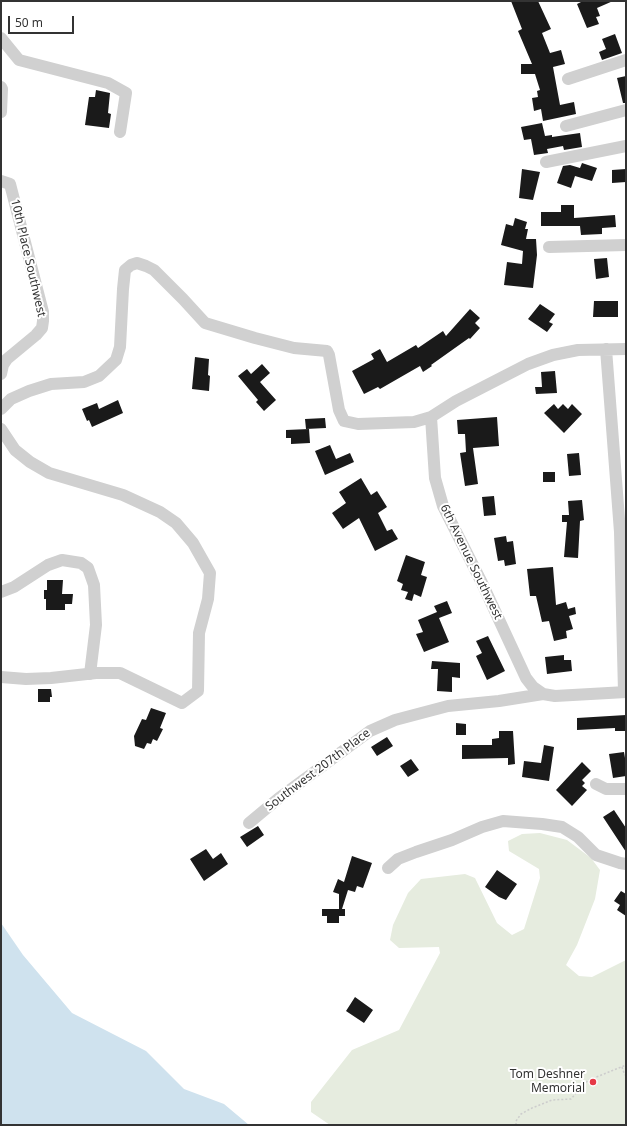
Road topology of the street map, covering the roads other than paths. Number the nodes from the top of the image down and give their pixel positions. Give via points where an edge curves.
1 (1, 38) edge
2 (626, 60) edge
3 (568, 79) dead end
4 (1, 87) edge
5 (626, 110) edge
6 (1, 112) edge
7 (566, 126) dead end
8 (120, 132) dead end
9 (626, 146) edge
10 (546, 162) dead end
11 (1, 181) edge
12 (626, 245) edge
13 (549, 247) dead end
14 (626, 348) edge
15 (606, 349) junction
16 (1, 374) edge
17 (1, 409) edge
18 (431, 417) junction
19 (1, 429) edge
20 (1, 592) edge
21 (90, 674) junction
22 (1, 677) edge
23 (625, 692) edge
24 (543, 694) junction
25 (596, 784) dead end
26 (626, 789) edge
27 (250, 823) dead end
28 (626, 864) edge
29 (388, 868) dead end

1 - 8 street via 19,60 108,83 126,93
2 - 3 street
4 - 6 street
5 - 7 street
9 - 10 street
11 - 16 street, 10th Place Southwest via 10,184 43,312 43,321 42,328 36,335 7,359
12 - 13 street
14 - 15 street
15 - 18 street via 578,350 528,364
15 - 23 street via 620,532
17 - 18 street via 11,399 29,391 51,384 84,382 99,376 116,360 120,347 125,270 137,264 154,270 205,323 294,348 327,351 330,355 339,410 344,421 358,424 390,424 414,422
18 - 24 street, 6th Avenue Southwest via 435,478 443,506 482,582 526,678
19 - 21 street via 15,450 49,473 123,495 160,512 176,523 193,543 210,573 208,599 200,633 198,691 182,703 120,673
20 - 21 street via 14,587 48,565 62,560 88,568 94,584 96,625
21 - 22 street via 26,679
23 - 24 street, Southwest 207th Place via 555,696
24 - 27 street, Southwest 207th Place via 448,706 395,720 370,731 279,798
25 - 26 street via 606,789
28 - 29 street via 596,855 562,827 503,821 398,859

